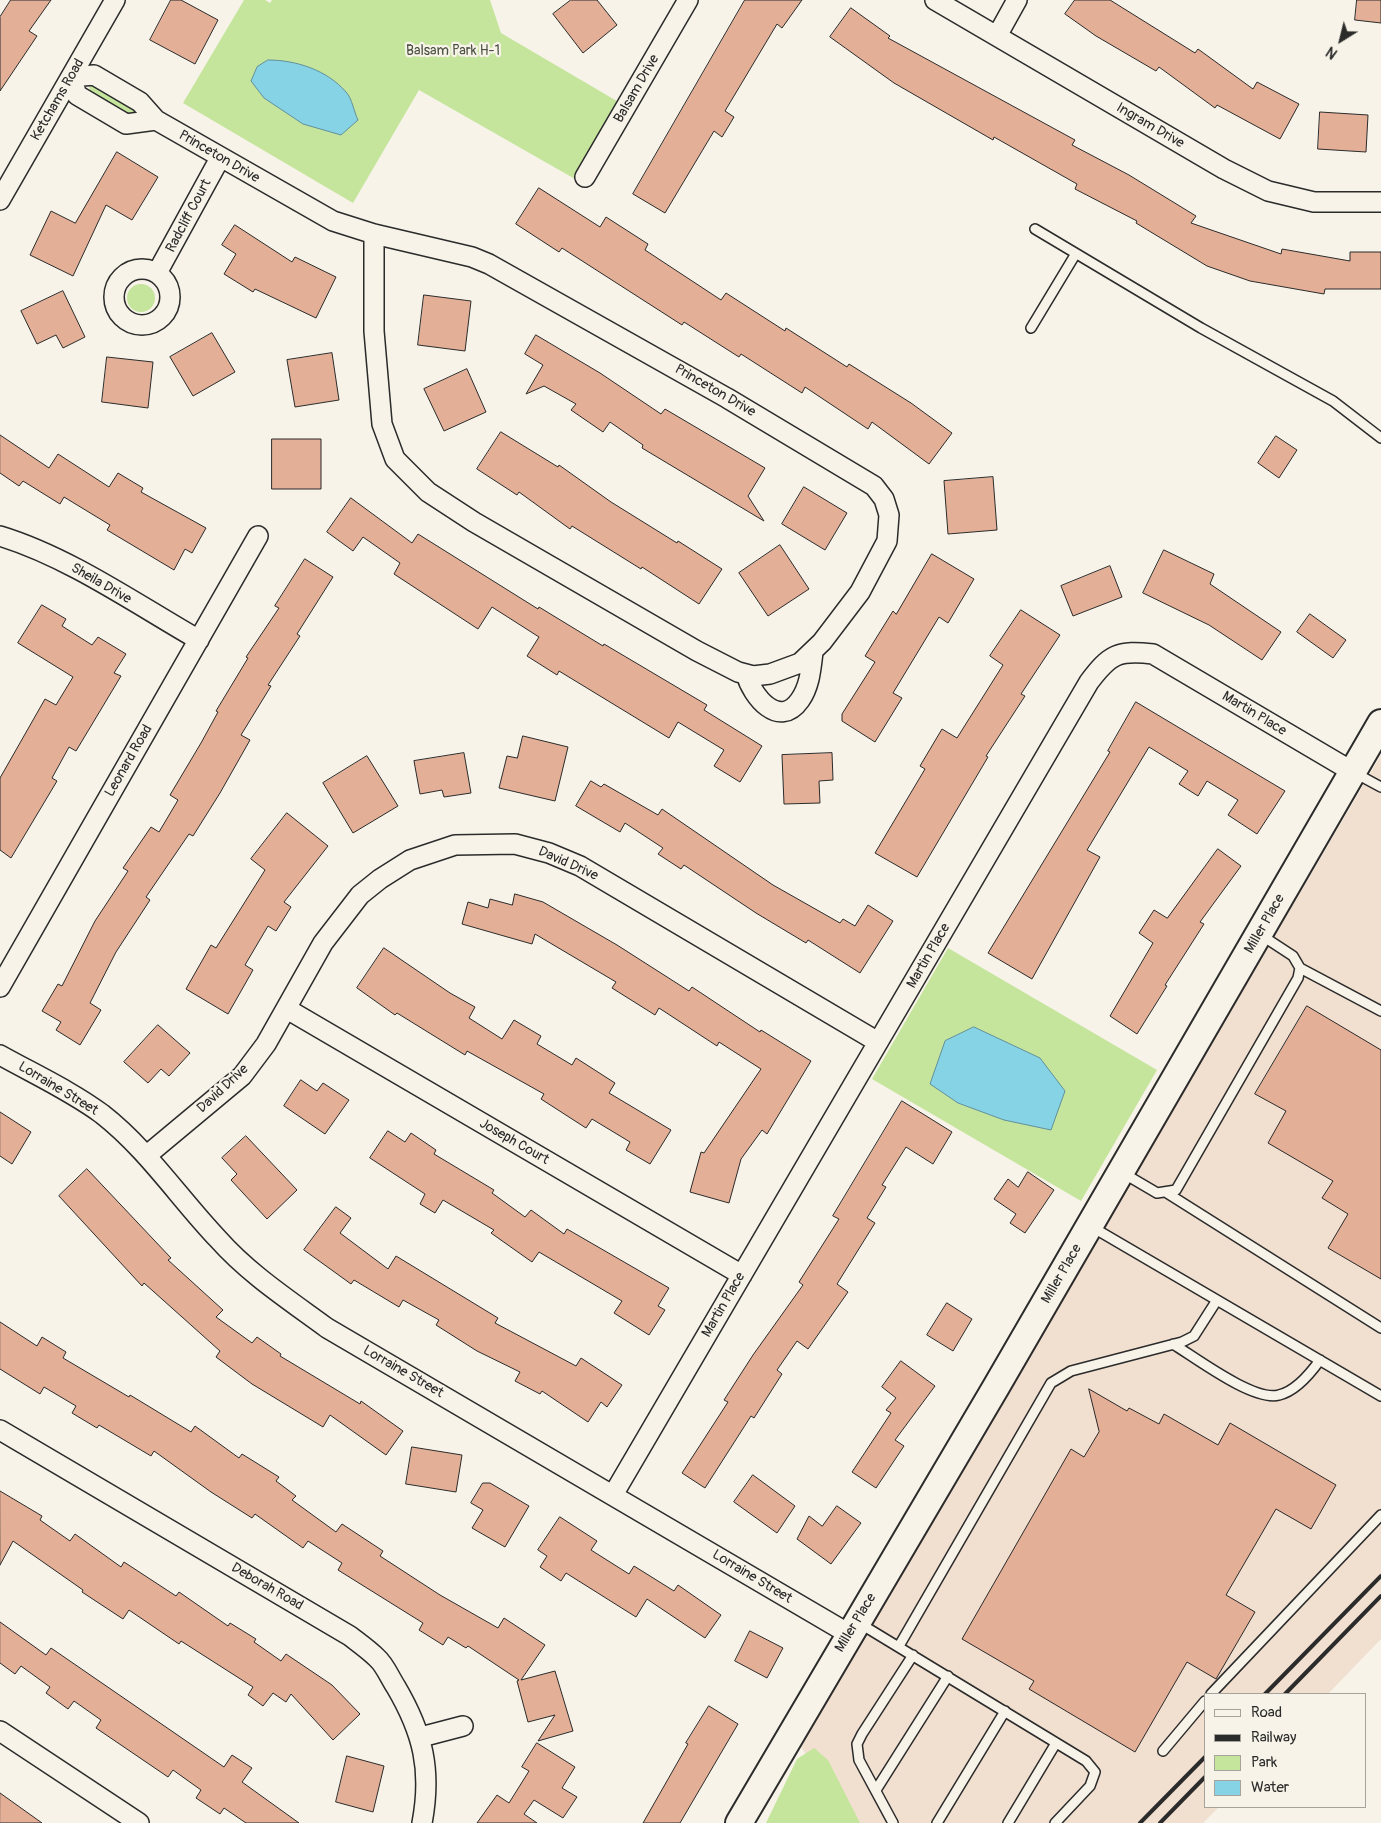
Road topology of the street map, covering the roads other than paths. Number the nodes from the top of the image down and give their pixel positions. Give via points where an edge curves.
1 (116, 0) edge
2 (687, 0) edge
3 (935, 0) edge
4 (1018, 0) edge
5 (997, 36) junction
6 (72, 77) junction
7 (156, 120) junction
8 (220, 158) junction
9 (585, 177) dead end
10 (0, 200) edge
11 (1381, 202) edge
12 (1035, 229) dead end
13 (374, 234) junction
14 (1075, 255) junction
15 (157, 273) dead end
16 (1031, 328) dead end
17 (1381, 438) edge
18 (0, 536) edge
19 (258, 536) dead end
20 (199, 640) junction
21 (813, 652) junction
22 (746, 674) junction
23 (1381, 723) edge
24 (1352, 772) junction
25 (1381, 787) edge
26 (1259, 934) junction
27 (1300, 968) junction
28 (0, 987) edge
29 (287, 1009) junction
30 (1381, 1011) edge
31 (878, 1042) junction
32 (0, 1055) edge
33 (146, 1156) junction
34 (1120, 1171) junction
35 (1167, 1193) junction
36 (1090, 1225) junction
37 (742, 1275) junction
38 (1217, 1300) junction
39 (1381, 1328) edge
40 (1173, 1344) junction
41 (1320, 1360) junction
42 (1381, 1396) edge
43 (0, 1430) edge
44 (613, 1495) junction
45 (1381, 1514) edge
46 (853, 1628) junction
47 (899, 1646) junction
48 (913, 1655) junction
49 (948, 1676) junction
50 (1212, 1693) edge
51 (1204, 1702) edge
52 (1005, 1711) junction
53 (463, 1726) dead end
54 (0, 1731) edge
55 (421, 1737) junction
56 (1056, 1743) junction
57 (1163, 1751) dead end
58 (876, 1790) junction
59 (140, 1823) edge
60 (422, 1823) edge
61 (739, 1823) edge
62 (894, 1823) edge
63 (937, 1823) edge
64 (1008, 1823) edge
65 (1055, 1823) edge

1 - 6 street, Ketchams Road
2 - 9 street, Balsam Drive
3 - 5 street, Ingram Drive
4 - 5 street
5 - 11 street, Ingram Drive via 1268,192 1314,202
6 - 7 street, Princeton Drive via 94,75 140,102
6 - 7 street via 77,95 126,124
6 - 10 street, Ketchams Road
7 - 8 street, Princeton Drive
8 - 13 street, Princeton Drive via 333,221
8 - 15 street, Radcliff Court
12 - 14 lane
13 - 21 street, Princeton Drive via 489,264 727,398 874,486 884,499 889,515 887,541 860,592
13 - 22 street, Princeton Drive via 374,331 382,424 395,459 428,492 474,522 697,651
14 - 16 lane
14 - 17 lane via 1326,397
18 - 20 street, Sheila Drive via 63,562
19 - 20 street, Leonard Road
20 - 28 street, Leonard Road
21 - 22 street, Princeton Drive via 800,662 770,674
21 - 22 street, Princeton Drive via 808,684 800,701 790,710 777,711 765,706 753,694
23 - 24 street, Miller Place
24 - 25 lane
24 - 26 street, Miller Place
24 - 31 street, Martin Place via 1153,654 1128,652 1113,656 1089,682
26 - 27 lane via 1293,956
26 - 34 street, Miller Place
27 - 30 lane
27 - 35 lane via 1298,978 1176,1190
29 - 31 street, David Drive via 323,943 360,895 380,879 410,860 455,845 515,844 580,866
29 - 33 street, David Drive via 242,1076
29 - 37 street, Joseph Court
31 - 37 street, Martin Place
32 - 33 street, Lorraine Street via 102,1115
33 - 44 street, Lorraine Street via 219,1240 270,1287 326,1328
34 - 35 lane via 1156,1193
34 - 36 street, Miller Place
35 - 39 lane
36 - 38 lane
36 - 46 street, Miller Place
37 - 44 street, Martin Place
38 - 40 lane via 1194,1336
38 - 41 lane
40 - 41 lane via 1254,1393 1278,1396 1307,1376
40 - 47 lane via 1071,1371 1052,1383
41 - 42 lane
43 - 55 street, Deborah Road via 350,1636 379,1659
44 - 46 street, Lorraine Street
45 - 50 lane
46 - 47 lane
46 - 61 street, Miller Place
47 - 48 lane
48 - 49 lane
48 - 58 lane via 857,1744 859,1760
49 - 52 lane
49 - 58 lane
51 - 57 lane
52 - 56 lane
52 - 63 lane
53 - 55 street
54 - 59 street
55 - 60 street, Deborah Road via 427,1796
56 - 64 lane
56 - 65 lane via 1086,1761 1095,1772 1090,1786
58 - 62 lane

